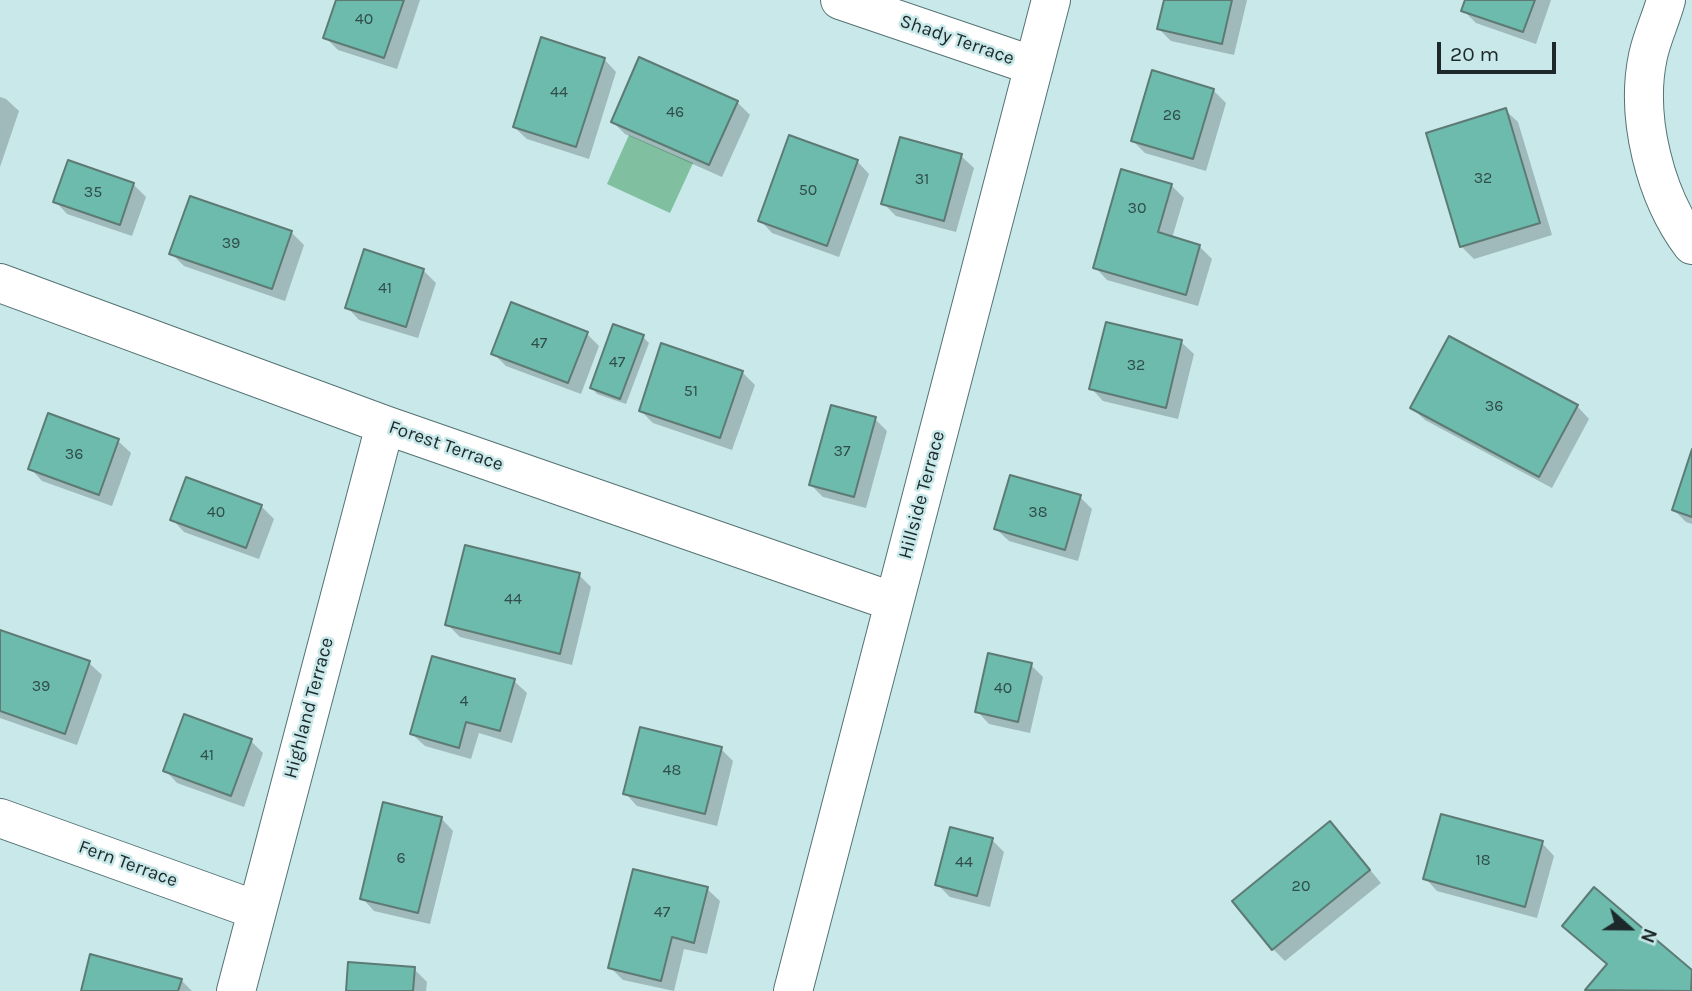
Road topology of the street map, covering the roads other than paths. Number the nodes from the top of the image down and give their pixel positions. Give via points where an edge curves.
1 (840, 0) edge
2 (1051, 0) edge
3 (1666, 0) edge
4 (1034, 66) junction
5 (1692, 245) edge
6 (0, 283) edge
7 (385, 425) junction
8 (894, 602) junction
9 (0, 818) edge
10 (256, 910) junction
11 (236, 991) edge
12 (793, 991) edge

1 - 4 street, Shady Terrace
2 - 4 street, Hillside Terrace
3 - 5 street via 1648,55 1644,87 1647,138 1661,188
4 - 8 street, Hillside Terrace
6 - 7 street, Forest Terrace
7 - 8 street, Forest Terrace
7 - 10 street, Highland Terrace
8 - 12 street, Hillside Terrace
9 - 10 street, Fern Terrace
10 - 11 street, Highland Terrace

